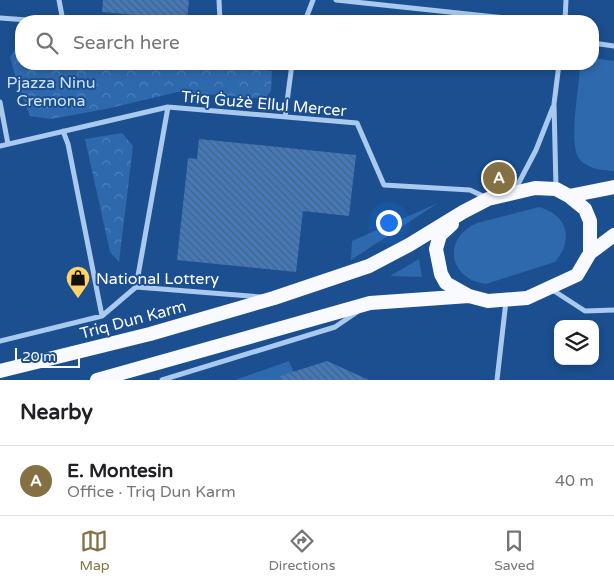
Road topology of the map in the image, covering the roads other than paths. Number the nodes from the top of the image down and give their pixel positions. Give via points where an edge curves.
1 (59, 0) edge
2 (219, 0) edge
3 (313, 0) edge
4 (336, 0) edge
5 (566, 0) edge
6 (61, 15) edge
7 (220, 15) edge
8 (307, 15) edge
9 (477, 15) edge
10 (565, 15) edge
11 (0, 18) edge
12 (15, 19) edge
13 (599, 44) edge
14 (614, 46) edge
15 (291, 70) edge
16 (558, 70) edge
17 (0, 102) edge
18 (554, 104) junction
19 (168, 107) junction
20 (285, 117) junction
21 (63, 132) junction
22 (8, 144) junction
23 (0, 146) edge
24 (614, 187) edge
25 (556, 189) junction
26 (513, 193) junction
27 (569, 196) junction
28 (488, 199) junction
29 (463, 212) junction
30 (614, 235) edge
31 (590, 253) junction
32 (136, 287) junction
33 (550, 289) junction
34 (469, 296) junction
35 (274, 298) junction
36 (506, 301) junction
37 (370, 304) junction
38 (614, 310) edge
39 (102, 316) junction
40 (0, 341) edge
41 (0, 371) edge
42 (97, 380) edge
43 (162, 380) edge
44 (497, 380) edge

1 - 6 street
2 - 7 street
3 - 8 street
4 - 9 street
5 - 10 street
11 - 12 street
13 - 14 street
15 - 20 street
16 - 18 street
17 - 22 street
18 - 25 street
18 - 26 street via 536,150
19 - 20 street, Triq Ġużè Ellul Mercer
19 - 21 street, Triq Ġużè Ellul Mercer
19 - 32 street
20 - 28 street, Triq Ġużè Ellul Mercer via 357,123 384,185 470,190
21 - 22 street, Triq Ġużè Ellul Mercer
21 - 39 street
22 - 23 street, Triq Ġużè Ellul Mercer
24 - 27 highway
25 - 26 highway, Triq Dun Karm via 535,188
25 - 27 highway, Triq Dun Karm
26 - 28 highway, Triq Dun Karm
27 - 31 highway, Triq Dun Karm via 584,209 590,221
28 - 29 highway, Triq Dun Karm
29 - 34 highway, Triq Dun Karm via 440,235 436,249 446,283
29 - 35 highway, Triq Dun Karm via 369,266
30 - 31 highway, Triq Dun Karm
31 - 33 highway, Triq Dun Karm via 577,275
32 - 35 street, Triq Dun Karm
32 - 39 street, Triq Dun Karm
33 - 36 highway, Triq Dun Karm via 527,298
33 - 38 street via 585,311
34 - 36 highway, Triq Dun Karm
34 - 37 highway, Triq Dun Karm
35 - 41 highway, Triq Dun Karm via 150,334
36 - 44 street
37 - 42 highway, Triq Dun Karm
37 - 43 street, Triq Dun Karm via 336,327
39 - 40 street, Triq Dun Karm

